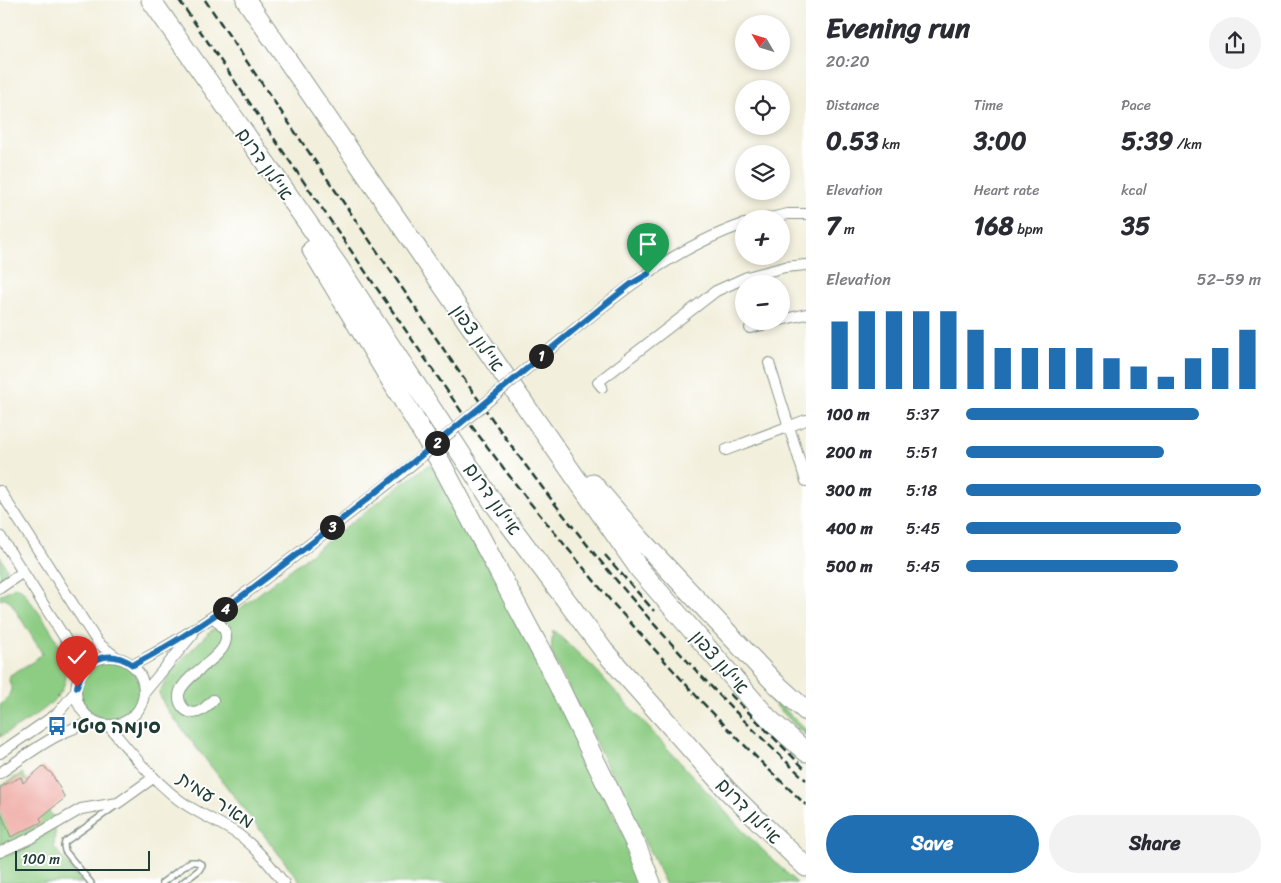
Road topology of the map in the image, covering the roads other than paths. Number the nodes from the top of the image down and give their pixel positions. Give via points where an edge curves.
1 (151, 0) edge
2 (246, 0) edge
3 (230, 114) junction
4 (790, 214) edge
5 (806, 214) edge
6 (735, 227) edge
7 (806, 265) edge
8 (806, 314) edge
9 (790, 318) edge
10 (769, 363) dead end
11 (602, 387) dead end
12 (518, 395) junction
13 (806, 420) edge
14 (790, 427) junction
15 (726, 450) dead end
16 (806, 480) edge
17 (0, 491) edge
18 (0, 536) edge
19 (23, 572) junction
20 (0, 588) edge
21 (213, 617) junction
22 (200, 626) junction
23 (117, 657) junction
24 (133, 665) junction
25 (79, 679) junction
26 (76, 691) junction
27 (144, 693) junction
28 (213, 700) dead end
29 (806, 711) edge
30 (128, 719) junction
31 (96, 722) junction
32 (108, 724) junction
33 (126, 748) junction
34 (806, 752) edge
35 (0, 753) edge
36 (0, 773) edge
37 (153, 778) junction
38 (118, 804) junction
39 (0, 852) edge
40 (806, 867) edge
41 (91, 883) edge
42 (162, 883) edge
43 (182, 883) edge
44 (284, 883) edge
45 (651, 883) edge

1 - 3 highway, איילון דרום
2 - 12 highway, איילון צפון
3 - 40 highway, איילון דרום via 338,266 492,501 604,651 728,791
3 - 45 highway via 441,463 552,670
4 - 5 street
6 - 21 street, bridge via 688,249 631,284 403,472
7 - 11 street via 747,277 716,291 598,382
8 - 9 street
10 - 14 street
12 - 29 highway via 640,539 773,681
12 - 34 highway, איילון צפון via 640,570 768,718
13 - 14 street
14 - 15 street
14 - 16 street
17 - 23 street via 98,643
18 - 19 street
19 - 20 street
19 - 25 street via 68,643
21 - 22 street
21 - 28 street via 226,630 224,646 187,681 178,698 180,706 195,713
22 - 24 street
22 - 27 street
23 - 24 street
23 - 25 street via 98,659 83,670
24 - 27 street via 142,678
25 - 26 street
26 - 31 street via 84,712
26 - 35 street via 58,713
27 - 30 street via 138,710
30 - 32 street
30 - 33 street via 124,728
31 - 32 street
31 - 36 street via 61,733
32 - 33 street, מאיר עמית
33 - 37 street, מאיר עמית
37 - 38 street
37 - 44 street, מאיר עמית via 189,806 250,843
38 - 39 street via 81,809
38 - 41 lane via 65,842 65,851
42 - 43 lane via 190,862 202,865

